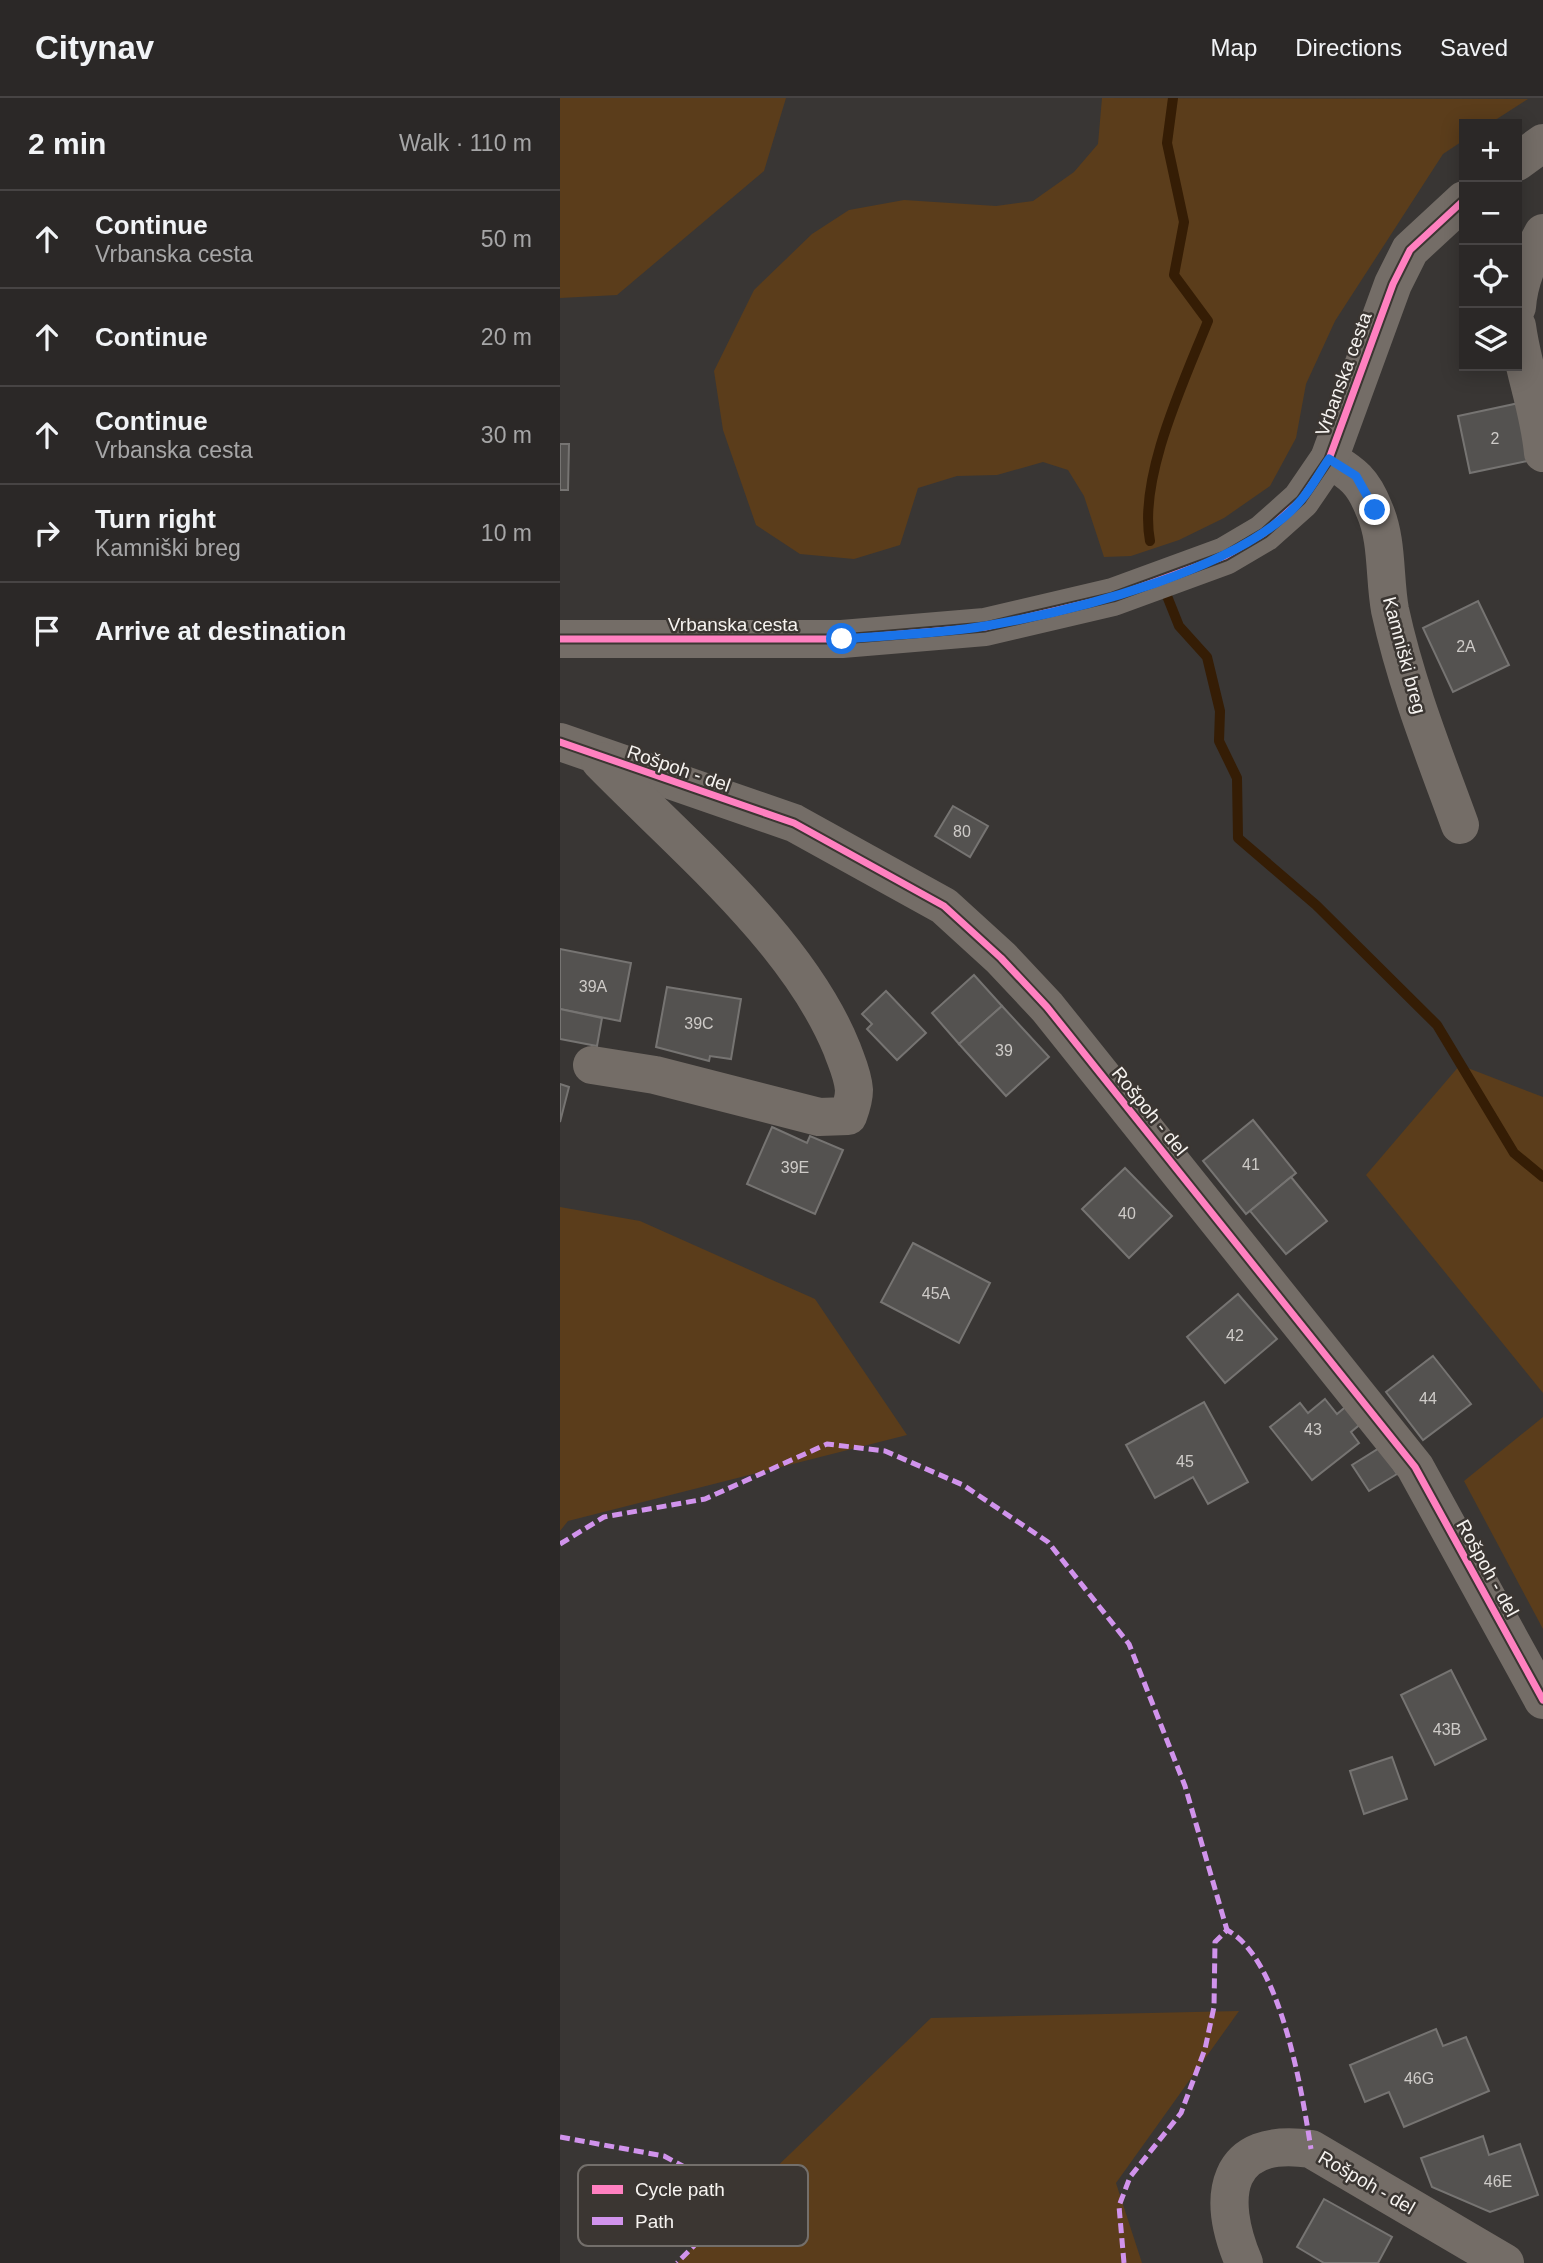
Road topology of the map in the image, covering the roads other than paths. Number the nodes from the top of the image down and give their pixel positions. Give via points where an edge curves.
1 (1543, 142) edge
2 (1522, 158) edge
3 (1459, 205) edge
4 (1543, 233) edge
5 (1522, 278) edge
6 (1522, 366) edge
7 (1543, 453) edge
8 (1329, 459) junction
9 (560, 639) edge
10 (560, 742) edge
11 (596, 757) junction
12 (1460, 825) dead end
13 (592, 1065) dead end
14 (1543, 1700) edge
15 (1244, 2263) edge
16 (1505, 2263) edge

1 - 2 street
3 - 8 street, Vrbanska cesta via 1410,250 1355,382
4 - 5 street
6 - 7 street via 1539,415
8 - 9 street, Vrbanska cesta via 1301,500 1264,533 1225,556 1113,597 985,626 842,639
8 - 12 street, Kamniški breg via 1356,476 1375,510 1390,608 1411,690
10 - 11 street, Rošpoh - del
11 - 13 street, Rošpoh - del via 747,909 814,994 851,1069 855,1092 848,1116 819,1118 654,1075
11 - 14 street, Rošpoh - del via 794,823 944,905 1001,958 1047,1007 1415,1467
15 - 16 street, Rošpoh - del via 1233,2238 1228,2194 1237,2169 1268,2150 1288,2146 1311,2149

